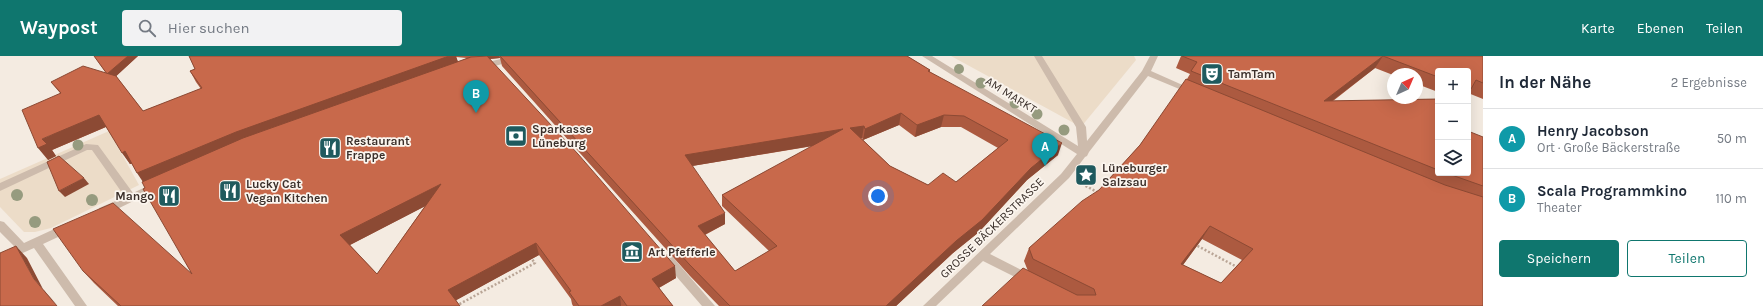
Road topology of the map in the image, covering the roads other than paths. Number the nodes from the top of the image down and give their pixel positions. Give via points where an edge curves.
1 (523, 56) edge
2 (926, 56) edge
3 (1038, 56) edge
4 (1154, 56) edge
5 (494, 64) junction
6 (471, 65) edge
7 (500, 72) edge
8 (1146, 72) junction
9 (1205, 96) edge
10 (1084, 154) junction
11 (164, 182) edge
12 (0, 187) edge
13 (131, 198) junction
14 (97, 214) edge
15 (76, 223) edge
16 (0, 225) edge
17 (36, 242) junction
18 (22, 248) junction
19 (662, 252) edge
20 (982, 255) junction
21 (0, 259) edge
22 (1042, 286) edge
23 (81, 306) edge
24 (709, 306) edge
25 (929, 306) edge

1 - 5 street
2 - 10 street, AM MARKT
3 - 10 street via 1081,127
4 - 8 street, GROSSE BÄCKERSTRASSE
5 - 6 street
5 - 7 street
8 - 9 street
8 - 10 street, GROSSE BÄCKERSTRASSE
10 - 20 street, GROSSE BÄCKERSTRASSE via 1065,176
11 - 13 street
12 - 13 street via 86,147 95,147
13 - 14 street
15 - 17 street
16 - 18 street
17 - 18 street
17 - 23 street
18 - 21 street
19 - 24 street
20 - 22 street
20 - 25 street, GROSSE BÄCKERSTRASSE

